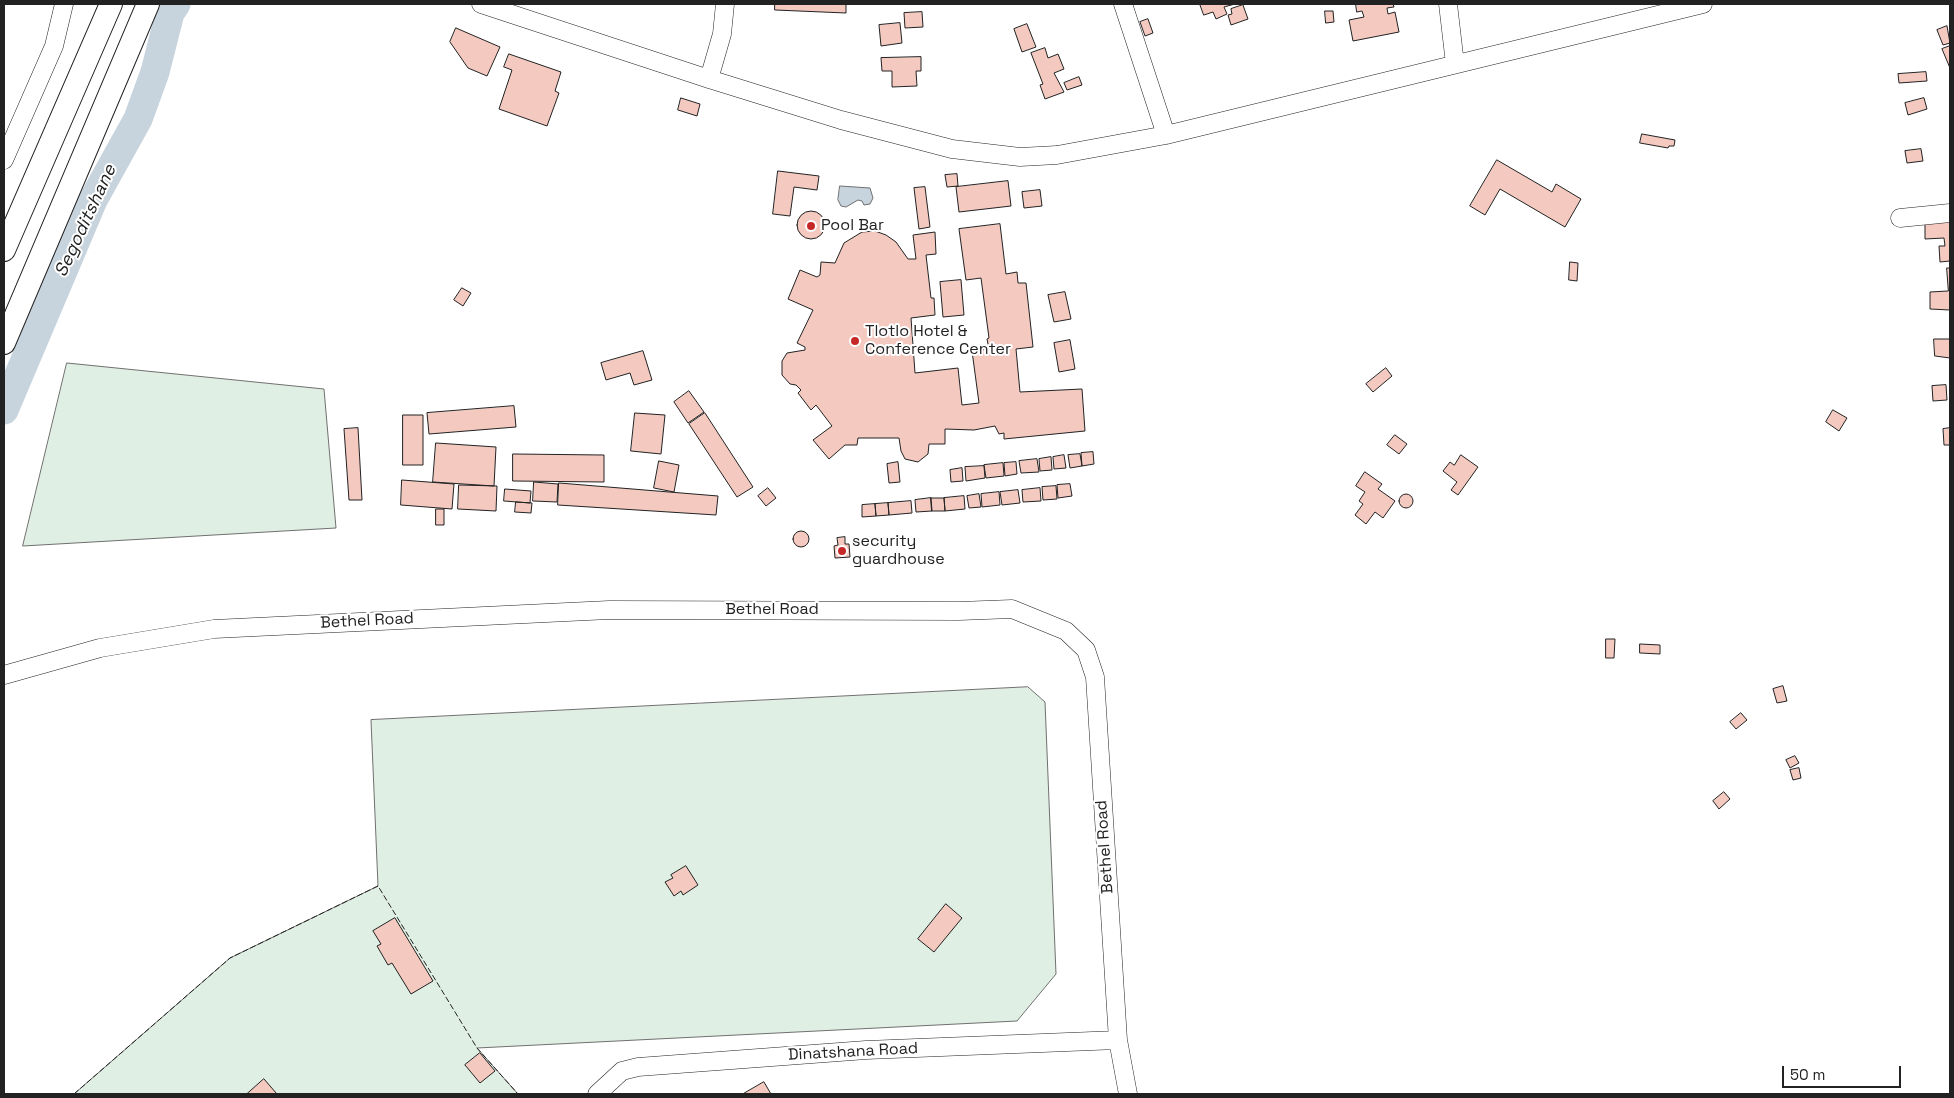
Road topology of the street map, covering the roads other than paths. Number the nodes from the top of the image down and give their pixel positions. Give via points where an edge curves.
1 (64, 4) edge
2 (111, 4) edge
3 (148, 4) edge
4 (482, 4) edge
5 (725, 4) edge
6 (1123, 4) edge
7 (1448, 4) edge
8 (1703, 4) edge
9 (1455, 64) junction
10 (709, 80) junction
11 (1166, 134) junction
12 (4, 160) edge
13 (1950, 213) edge
14 (1900, 218) dead end
15 (4, 250) edge
16 (4, 343) edge
17 (4, 675) edge
18 (1118, 1040) junction
19 (597, 1094) edge
20 (1128, 1094) edge

1 - 12 street via 54,46
2 - 15 main road
3 - 16 main road
4 - 10 street
5 - 10 street via 722,34
6 - 11 street
7 - 9 street
8 - 9 street
9 - 11 street
10 - 11 street via 952,149 1020,157 1057,156
13 - 14 street
17 - 18 street, Bethel Road via 100,648 214,629 609,610 1012,609 1066,631 1086,650 1095,677
18 - 19 street, Dinatshana Road via 866,1050 638,1067 622,1071
18 - 20 street, Bethel Road

